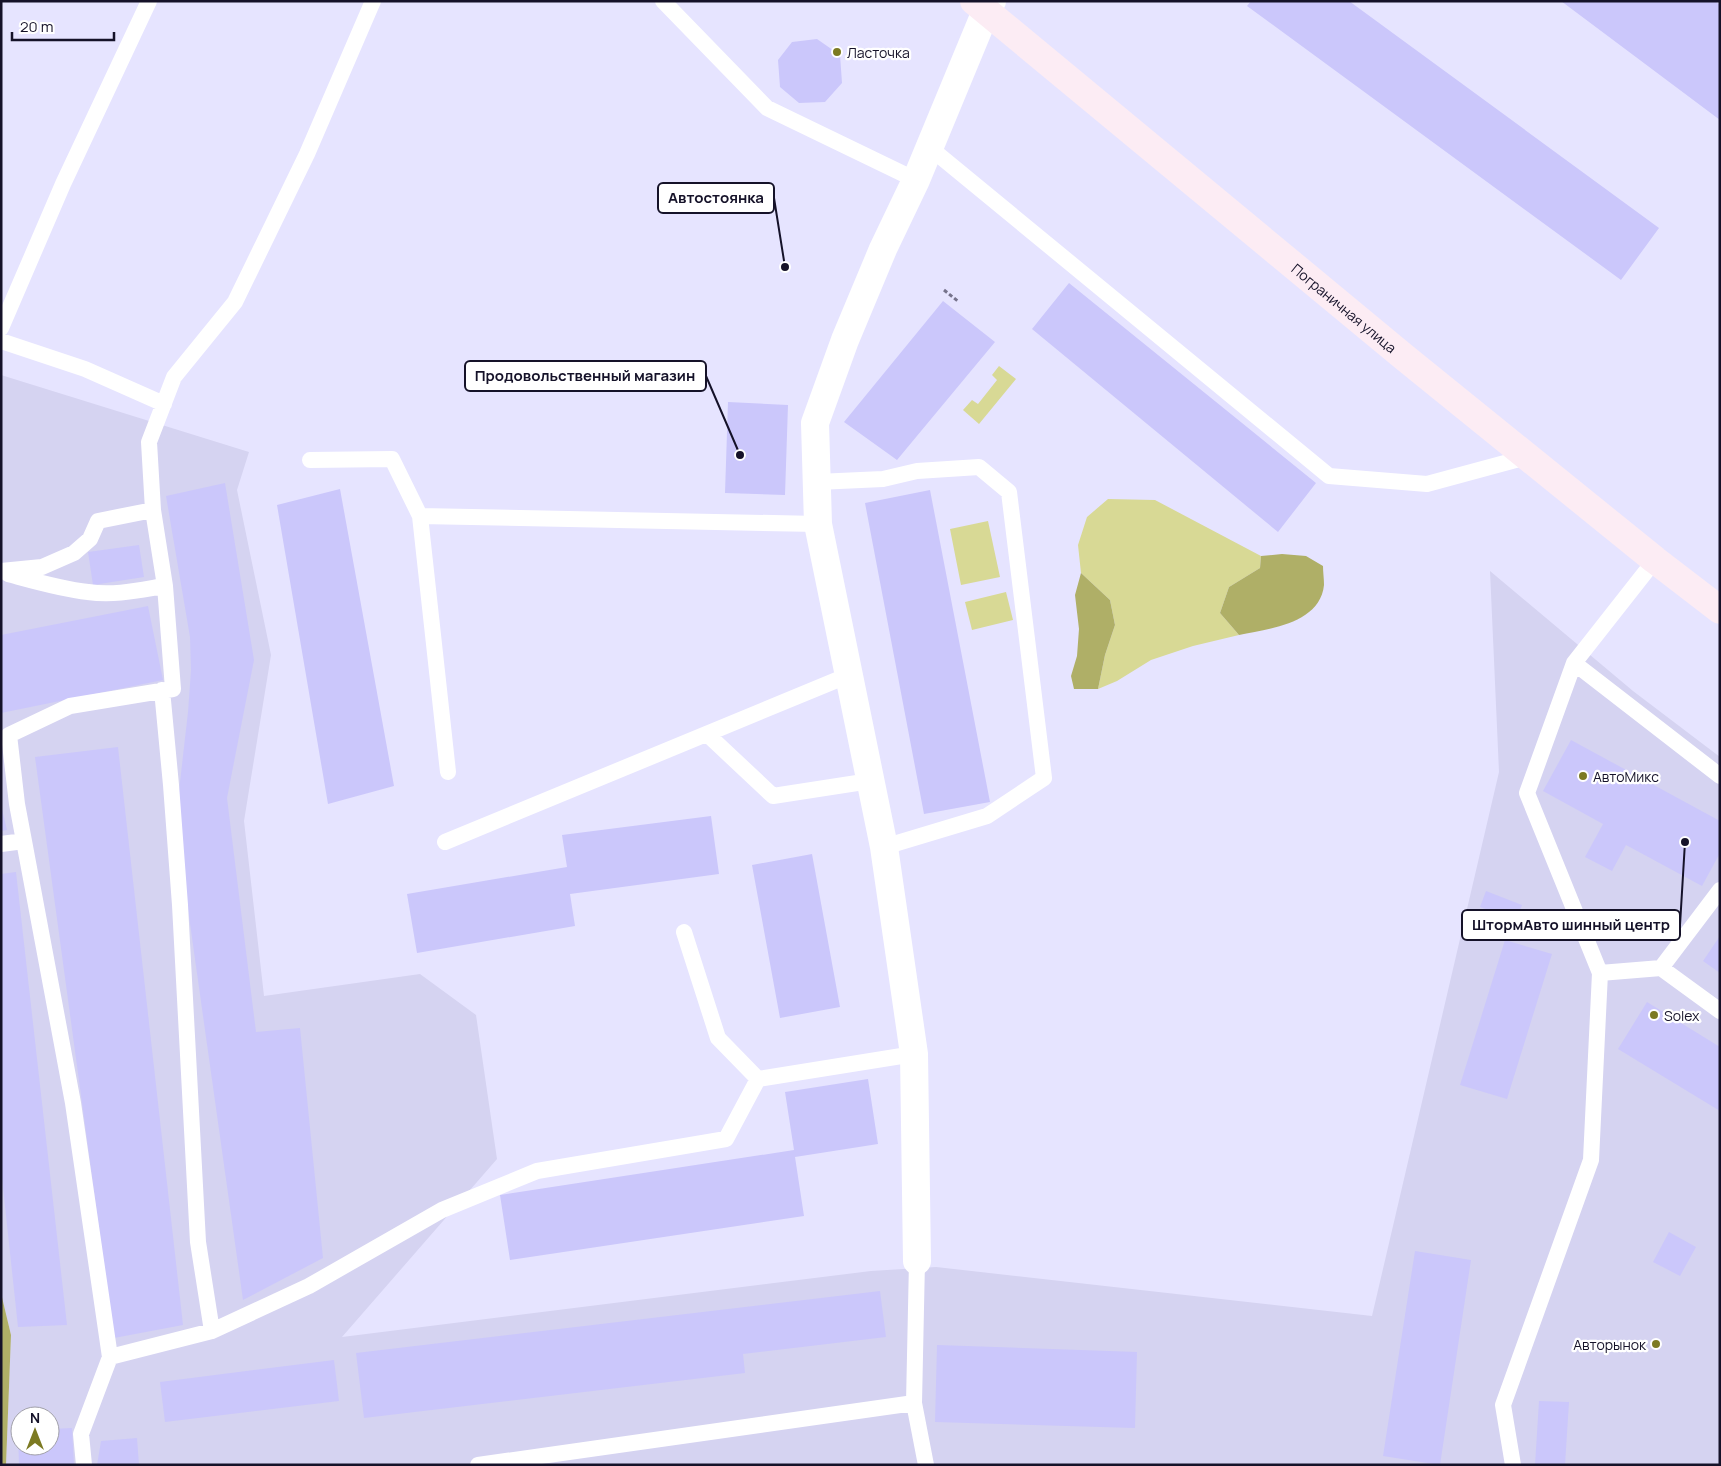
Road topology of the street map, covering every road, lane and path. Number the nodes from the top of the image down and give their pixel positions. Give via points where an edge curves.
1 (149, 1) edge
2 (373, 1) edge
3 (663, 1) edge
4 (984, 4) edge
5 (930, 148) junction
6 (916, 180) junction
7 (944, 290) dead end
8 (959, 302) dead end
9 (1, 328) edge
10 (1, 340) edge
11 (164, 404) junction
12 (1527, 457) junction
13 (310, 460) dead end
14 (817, 482) junction
15 (153, 510) junction
16 (420, 516) junction
17 (818, 524) junction
18 (1655, 560) junction
19 (1, 571) edge
20 (165, 586) junction
21 (1720, 610) edge
22 (1574, 663) junction
23 (848, 675) junction
24 (162, 690) junction
25 (707, 734) junction
26 (448, 772) dead end
27 (1720, 776) edge
28 (870, 781) junction
29 (24, 841) junction
30 (445, 842) dead end
31 (1, 844) edge
32 (884, 847) junction
33 (1720, 890) edge
34 (684, 932) dead end
35 (1661, 968) junction
36 (1600, 973) junction
37 (1720, 1011) edge
38 (914, 1054) junction
39 (758, 1079) junction
40 (917, 1260) joint
41 (212, 1331) junction
42 (110, 1357) junction
43 (914, 1403) junction
44 (84, 1465) edge
45 (478, 1465) edge
46 (926, 1465) edge
47 (1513, 1465) edge

1 - 9 lane via 63,184
2 - 11 lane via 307,154 234,302 174,377
3 - 6 lane via 767,108
4 - 5 street
4 - 12 street, Пограничная улица via 1396,351
5 - 6 street
5 - 12 lane via 1329,476 1427,484
6 - 14 street via 852,322 814,423
7 - 8 path
10 - 11 lane via 85,369
11 - 15 lane via 149,442
12 - 18 street, Пограничная улица
13 - 16 lane via 392,459
14 - 17 street
14 - 32 lane via 883,479 917,471 979,467 1009,492 1044,778 988,816
15 - 19 lane via 98,521 90,539 74,553 42,568
15 - 20 lane
16 - 17 lane
16 - 26 lane
17 - 23 street
18 - 21 street, Пограничная улица
18 - 22 lane
19 - 20 lane via 89,592 125,592
20 - 24 lane via 173,689
22 - 27 lane
22 - 36 lane via 1527,793
23 - 25 lane
23 - 28 street
24 - 29 lane via 70,706 9,735
24 - 41 lane via 180,905 198,1242
25 - 28 lane via 773,796
25 - 30 lane
28 - 32 street
29 - 31 lane
29 - 42 lane via 73,1104
32 - 38 street
33 - 35 lane
34 - 39 lane via 718,1038
35 - 36 lane
35 - 37 lane
36 - 47 lane via 1591,1160 1503,1405
38 - 39 lane
38 - 40 street
39 - 41 lane via 726,1139 537,1171 442,1210 309,1286
40 - 43 lane
41 - 42 lane
42 - 44 lane via 81,1434
43 - 45 lane
43 - 46 lane

